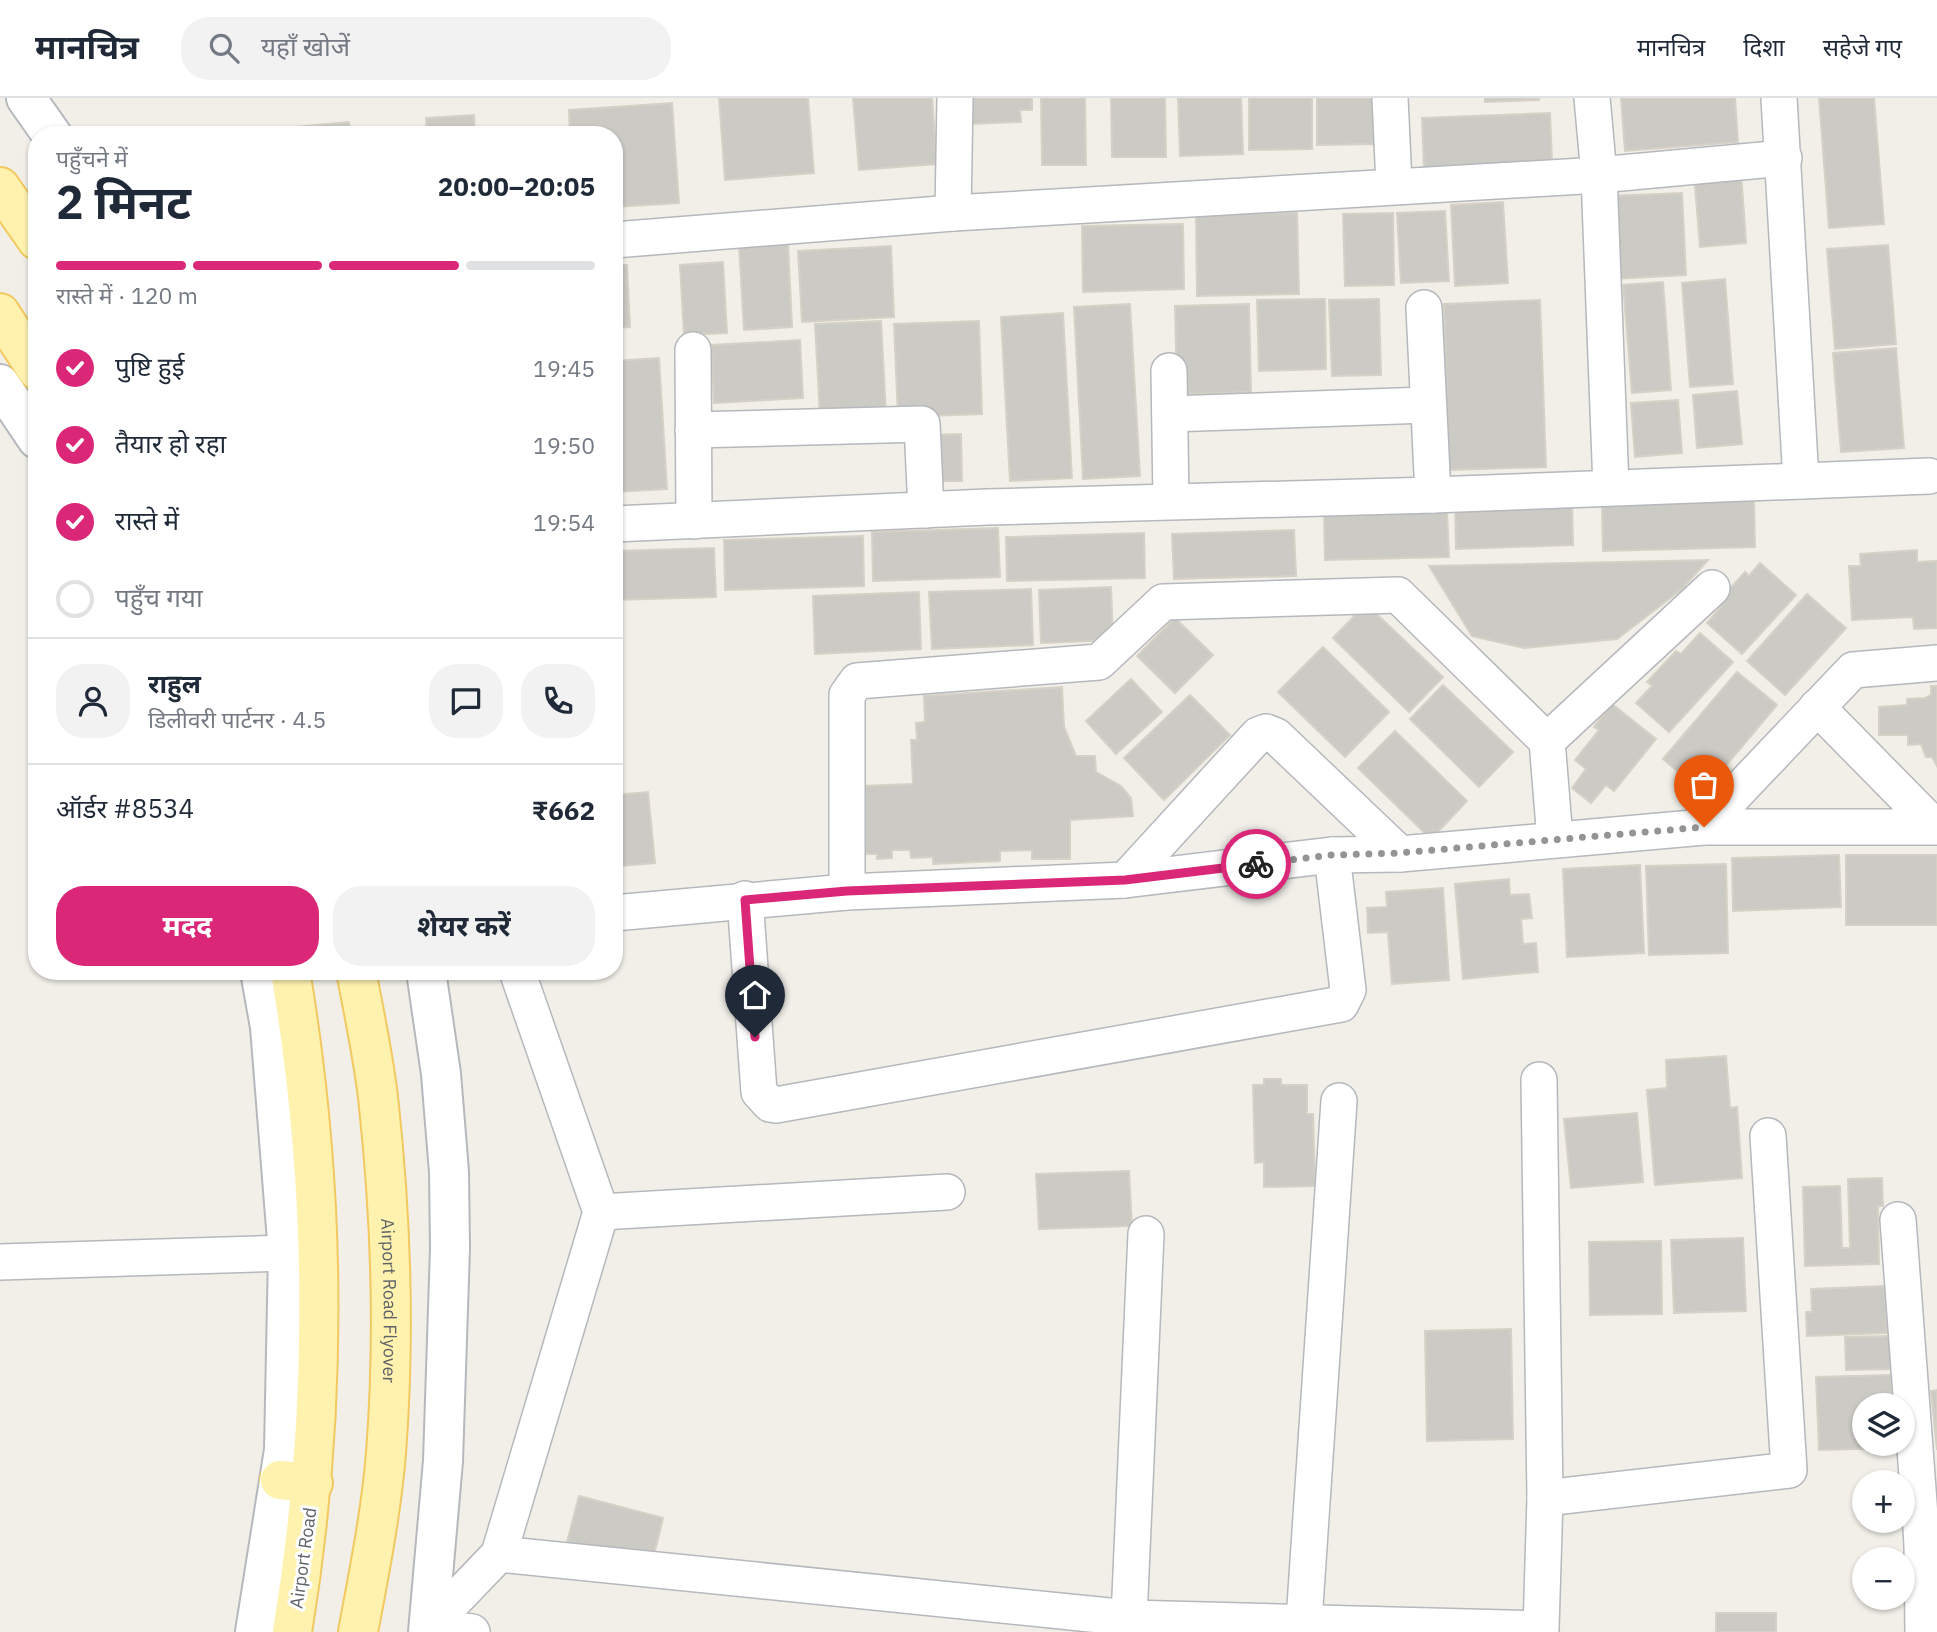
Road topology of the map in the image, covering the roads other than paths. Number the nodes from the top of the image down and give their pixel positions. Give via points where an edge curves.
1 (26, 98) edge
2 (955, 98) edge
3 (1390, 98) edge
4 (1592, 98) edge
5 (1779, 98) edge
6 (46, 126) edge
7 (1784, 158) junction
8 (1599, 175) junction
9 (1394, 184) junction
10 (0, 187) edge
11 (953, 213) junction
12 (28, 227) edge
13 (623, 239) edge
14 (1424, 308) dead end
15 (0, 313) edge
16 (693, 350) dead end
17 (28, 356) edge
18 (1169, 372) dead end
19 (0, 384) edge
20 (1427, 405) junction
21 (1170, 414) junction
22 (28, 426) edge
23 (693, 430) junction
24 (1929, 476) dead end
25 (1801, 481) junction
26 (1611, 487) junction
27 (1433, 495) junction
28 (1171, 501) junction
29 (926, 510) junction
30 (694, 520) junction
31 (623, 524) edge
32 (1712, 588) dead end
33 (1937, 663) edge
34 (1817, 707) junction
35 (1547, 741) junction
36 (1704, 827) junction
37 (1555, 839) junction
38 (1399, 853) junction
39 (1332, 855) junction
40 (1125, 880) junction
41 (847, 891) junction
42 (745, 900) junction
43 (623, 912) edge
44 (262, 980) edge
45 (292, 980) edge
46 (358, 980) edge
47 (427, 980) edge
48 (520, 980) edge
49 (1539, 1080) dead end
50 (1339, 1101) dead end
51 (1768, 1136) dead end
52 (947, 1192) dead end
53 (601, 1212) junction
54 (1898, 1220) dead end
55 (1146, 1234) dead end
56 (288, 1253) junction
57 (0, 1262) edge
58 (297, 1482) junction
59 (1545, 1498) junction
60 (1929, 1544) edge
61 (499, 1554) junction
62 (1129, 1618) junction
63 (1304, 1621) junction
64 (428, 1629) edge
65 (255, 1632) edge
66 (292, 1632) edge
67 (358, 1632) edge
68 (472, 1632) edge
69 (1923, 1632) edge

1 - 6 street
2 - 11 street
3 - 9 street
4 - 8 street
5 - 7 street
7 - 8 street
7 - 25 street
8 - 9 street
8 - 26 street
9 - 11 street
10 - 12 main road
11 - 13 street
14 - 20 street
15 - 17 main road
16 - 23 street
18 - 21 street
19 - 22 street
20 - 21 street
20 - 27 street
21 - 28 street
23 - 29 street via 922,424
23 - 30 street
24 - 25 street
25 - 26 street
26 - 27 street
27 - 28 street
28 - 29 street
29 - 30 street
30 - 31 street
32 - 35 street
33 - 34 street via 1853,670
34 - 36 street
34 - 36 street via 1936,827
35 - 37 street
35 - 41 street via 1398,595 1163,602 1099,662 857,681 847,695
36 - 37 street
37 - 38 street
38 - 39 street
38 - 40 street via 1276,736 1266,732 1258,734
39 - 40 street
39 - 42 street via 1348,990 1341,1004 776,1105 760,1092
40 - 41 street
41 - 42 street
42 - 43 street
44 - 56 street via 270,1027
45 - 58 main road via 314,1149 318,1398
46 - 67 main road, Airport Road Flyover via 378,1095 390,1302 386,1454
47 - 64 street via 445,1123 450,1248 443,1461
48 - 53 street
49 - 59 street
50 - 63 street
51 - 59 street via 1789,1471
52 - 53 street
53 - 61 street
54 - 60 street
55 - 62 street
56 - 57 street
56 - 58 street via 286,1412
58 - 65 street
58 - 66 main road, Airport Road
59 - 63 street via 1541,1629
60 - 69 street
61 - 62 street
61 - 64 street
62 - 63 street
64 - 68 street

